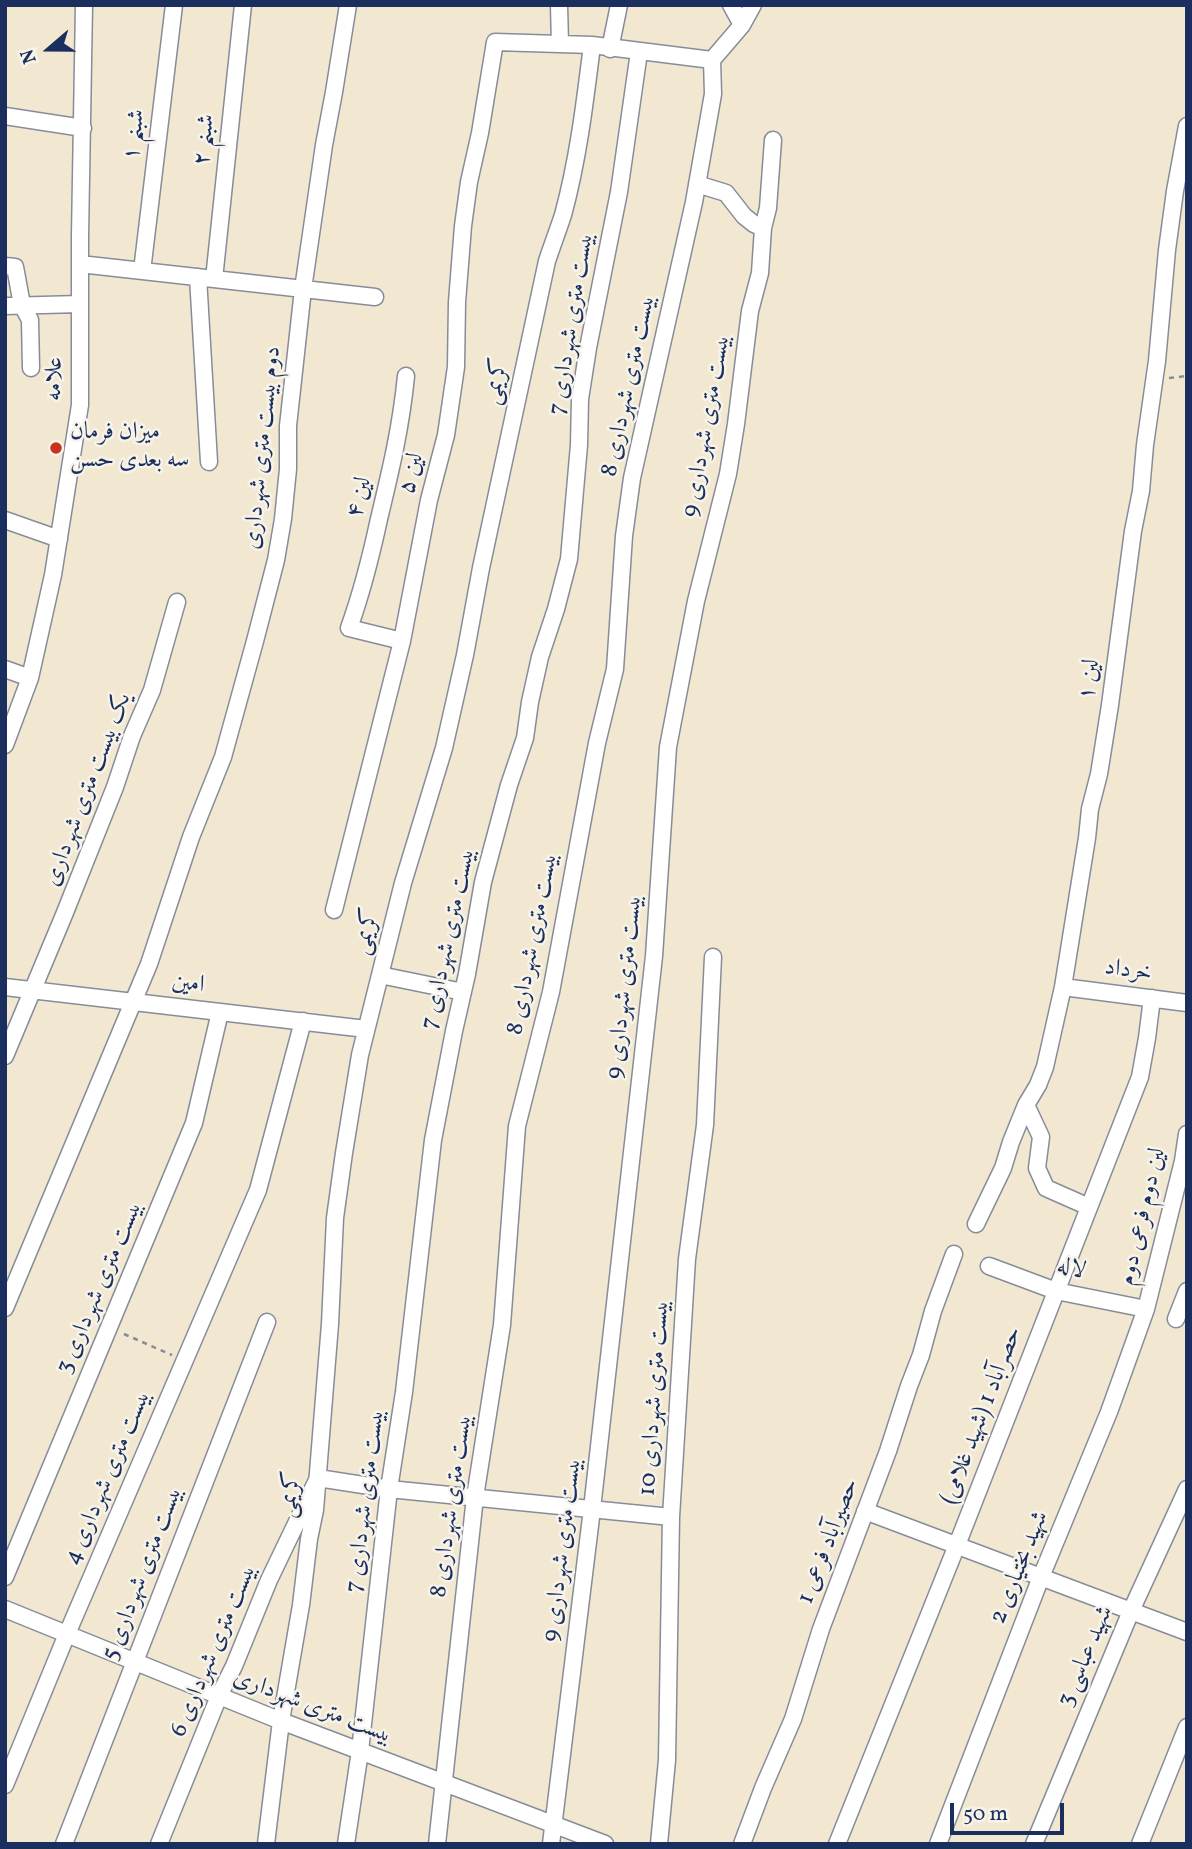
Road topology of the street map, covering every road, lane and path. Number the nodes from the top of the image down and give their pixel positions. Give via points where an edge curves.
1 (84, 5) edge
2 (174, 5) edge
3 (243, 5) edge
4 (348, 5) edge
5 (559, 5) edge
6 (619, 5) edge
7 (731, 5) edge
8 (753, 5) edge
9 (742, 25) junction
10 (560, 44) junction
11 (592, 46) junction
12 (610, 49) junction
13 (639, 52) junction
14 (712, 60) junction
15 (5, 116) edge
16 (1187, 126) edge
17 (83, 128) junction
18 (773, 140) dead end
19 (697, 184) junction
20 (764, 228) junction
21 (80, 264) junction
22 (5, 266) edge
23 (142, 271) junction
24 (206, 278) junction
25 (303, 289) junction
26 (375, 297) dead end
27 (80, 304) junction
28 (22, 305) junction
29 (5, 306) edge
30 (31, 368) dead end
31 (406, 376) dead end
32 (209, 462) dead end
33 (5, 520) edge
34 (59, 539) junction
35 (177, 602) dead end
36 (402, 641) junction
37 (5, 669) edge
38 (30, 678) junction
39 (5, 745) edge
40 (334, 910) dead end
41 (713, 957) dead end
42 (380, 975) junction
43 (5, 987) edge
44 (1063, 987) junction
45 (33, 990) junction
46 (463, 992) junction
47 (1152, 998) junction
48 (132, 1002) junction
49 (1187, 1003) edge
50 (220, 1012) junction
51 (303, 1021) junction
52 (366, 1028) junction
53 (5, 1056) edge
54 (1026, 1105) junction
55 (1187, 1134) edge
56 (1089, 1207) junction
57 (976, 1224) dead end
58 (954, 1254) dead end
59 (989, 1266) dead end
60 (1187, 1291) edge
61 (1056, 1292) junction
62 (5, 1308) edge
63 (1146, 1309) junction
64 (1176, 1319) dead end
65 (267, 1321) dead end
66 (109, 1327) junction
67 (184, 1361) junction
68 (318, 1478) junction
69 (389, 1489) junction
70 (1187, 1489) edge
71 (475, 1497) junction
72 (592, 1509) junction
73 (865, 1511) junction
74 (671, 1517) junction
75 (957, 1545) junction
76 (5, 1577) edge
77 (1041, 1577) junction
78 (5, 1609) edge
79 (1131, 1611) junction
80 (1187, 1632) edge
81 (67, 1634) junction
82 (135, 1662) junction
83 (219, 1696) junction
84 (281, 1721) junction
85 (1187, 1727) edge
86 (360, 1751) junction
87 (443, 1782) junction
88 (5, 1785) edge
89 (553, 1824) junction
90 (64, 1844) edge
91 (159, 1844) edge
92 (266, 1844) edge
93 (346, 1844) edge
94 (437, 1844) edge
95 (551, 1844) edge
96 (605, 1844) edge
97 (659, 1844) edge
98 (742, 1844) edge
99 (837, 1844) edge
100 (938, 1844) edge
101 (1034, 1844) edge
102 (1140, 1844) edge

1 - 17 street, علامه
2 - 23 street, شبنم ۱
3 - 24 street, شبنم ۲
4 - 25 street, دوم بیست متری شهرداری
5 - 10 street
6 - 12 street
7 - 9 street
8 - 9 street
9 - 14 street
10 - 11 street
10 - 36 street, لین ۵ via 495,42 463,226 452,402
11 - 12 street
11 - 42 street, کریمی via 572,174 545,272 447,737
12 - 13 street
13 - 14 street
13 - 46 street, بیست متری شهرداری 7 via 619,192 580,398 569,559 540,657 525,738 483,882
14 - 19 street, بیست متری شهرداری 8 via 713,93
15 - 17 street
16 - 44 street, لین ۱ via 1170,227 1141,491 1111,705
17 - 21 street, علامه
18 - 20 street, بیست متری شهرداری 9
19 - 20 street via 726,193 744,216
19 - 71 street, بیست متری شهرداری 8 via 632,478 615,669 551,992 517,1126 502,1325
20 - 72 street, بیست متری شهرداری 9 via 728,474 695,601 668,747 654,956
21 - 23 street
21 - 27 street, علامه
22 - 28 street via 15,267
23 - 24 street
24 - 25 street
24 - 32 street, شبنم ۲
25 - 26 street
25 - 48 street, دوم بیست متری شهرداری via 276,560 223,757
27 - 28 street
27 - 34 street, علامه via 80,405
28 - 29 street
28 - 30 street via 30,320
31 - 36 street, لین ۴ via 389,482 349,628
33 - 34 street
34 - 38 street, علامه
35 - 45 street, یک بیست متری شهرداری via 152,690
36 - 40 street, لین ۵
37 - 38 street
38 - 39 street, علامه
41 - 74 street, بیست متری شهرداری 10 via 705,1125 687,1259
42 - 46 street
42 - 52 street, کریمی
43 - 45 street, امین
44 - 47 street, خرداد
44 - 54 street, لین ۱ via 1045,1067
45 - 48 street, امین
45 - 53 street, یک بیست متری شهرداری
46 - 69 street, بیست متری شهرداری 7 via 433,1140
47 - 49 street, خرداد
47 - 56 street, حصرآباد 1 (شهید غلامی) via 1140,1077
48 - 50 street, امین
48 - 62 street, دوم بیست متری شهرداری
50 - 51 street, امین
50 - 66 street, بیست متری شهرداری 3 via 194,1123
51 - 52 street, امین
51 - 67 street, بیست متری شهرداری 4 via 258,1191
52 - 68 street, کریمی via 335,1218
54 - 56 street via 1041,1137 1037,1168 1046,1188
54 - 57 street, لین ۱
55 - 63 street, لین دوم فرعی دوم
56 - 61 street, حصرآباد 1 (شهید غلامی)
58 - 73 street, حصیرآباد فرعی 1
59 - 61 street, لاله
60 - 64 street
61 - 63 street, لاله
61 - 75 street, حصرآباد 1 (شهید غلامی)
63 - 77 street, شهید بختیاری 2
65 - 82 street, بیست متری شهرداری 5
66 - 67 path
66 - 76 street, بیست متری شهرداری 3
67 - 81 street, بیست متری شهرداری 4
68 - 69 street
68 - 83 street, بیست متری شهرداری 6
68 - 84 street, کریمی
69 - 71 street
69 - 86 street, بیست متری شهرداری 7
70 - 79 street, شهید عباسی 3
71 - 72 street
71 - 87 street, بیست متری شهرداری 8
72 - 74 street
72 - 89 street, بیست متری شهرداری 9
73 - 75 street
73 - 98 street, حصیرآباد فرعی 1 via 793,1719
74 - 97 street, بیست متری شهرداری 10 via 667,1760
75 - 77 street
75 - 99 street, حصرآباد 1 (شهید غلامی)
77 - 79 street
77 - 100 street, شهید بختیاری 2
78 - 81 street, بیست متری شهرداری
79 - 80 street
79 - 101 street, شهید عباسی 3
81 - 82 street, بیست متری شهرداری
81 - 88 street, بیست متری شهرداری 4
82 - 83 street, بیست متری شهرداری
82 - 90 street, بیست متری شهرداری 5
83 - 84 street, بیست متری شهرداری
83 - 91 street, بیست متری شهرداری 6
84 - 86 street, بیست متری شهرداری
84 - 92 street, کریمی
85 - 102 street
86 - 87 street, بیست متری شهرداری
86 - 93 street, بیست متری شهرداری 7
87 - 89 street, بیست متری شهرداری
87 - 94 street, بیست متری شهرداری 8
89 - 95 street, بیست متری شهرداری 9
89 - 96 street, بیست متری شهرداری

